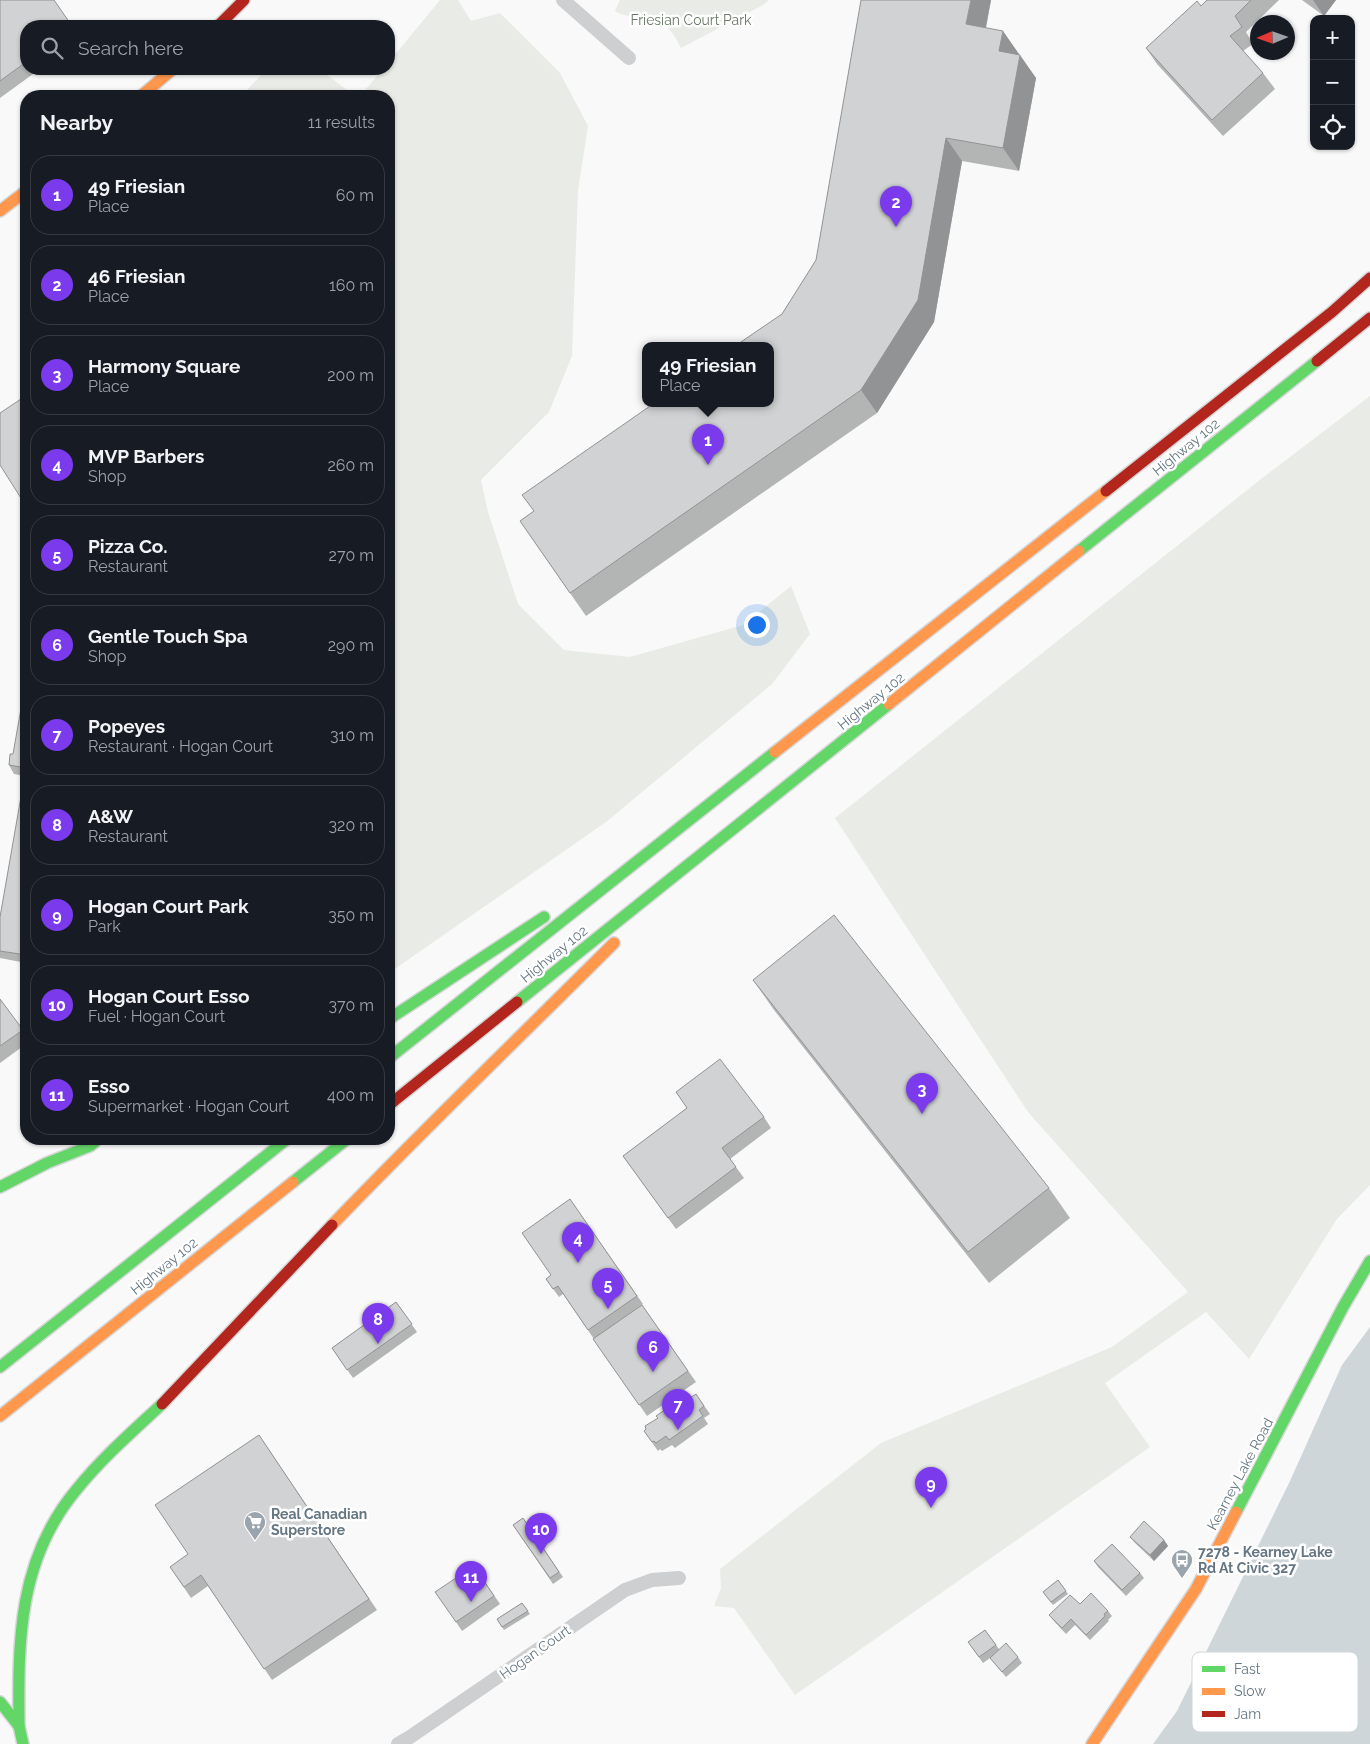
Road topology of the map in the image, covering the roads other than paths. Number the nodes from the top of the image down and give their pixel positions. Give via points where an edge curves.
1 (244, 0) edge
2 (563, 0) edge
3 (224, 20) edge
4 (629, 58) dead end
5 (166, 75) edge
6 (149, 90) edge
7 (20, 196) edge
8 (0, 211) edge
9 (1370, 278) edge
10 (1370, 318) edge
11 (680, 828) junction
12 (701, 856) junction
13 (572, 898) dead end
14 (556, 909) dead end
15 (633, 924) dead end
16 (619, 938) dead end
17 (395, 1015) edge
18 (395, 1053) edge
19 (395, 1100) edge
20 (91, 1145) edge
21 (279, 1145) edge
22 (339, 1145) edge
23 (0, 1187) edge
24 (1370, 1261) edge
25 (0, 1367) edge
26 (0, 1416) edge
27 (679, 1578) dead end
28 (0, 1702) edge
29 (19, 1727) junction
30 (23, 1744) edge
31 (36, 1744) edge
32 (398, 1744) edge
33 (1092, 1744) edge

1 - 3 main road
2 - 4 street
5 - 6 main road
7 - 8 main road
9 - 11 main road, Highway 102 via 1332,312
10 - 12 main road, Highway 102
11 - 13 main road
11 - 18 main road, Highway 102
12 - 15 main road
12 - 19 main road, Highway 102
14 - 17 main road
16 - 29 main road via 422,1132 184,1382 94,1467 76,1489 46,1537 27,1586 18,1651
20 - 23 main road
21 - 25 main road, Highway 102
22 - 26 main road, Highway 102
24 - 33 main road, Kearney Lake Road via 1196,1589
27 - 32 street, Hogan Court via 652,1580 625,1590
28 - 29 main road
29 - 30 main road
29 - 31 street

